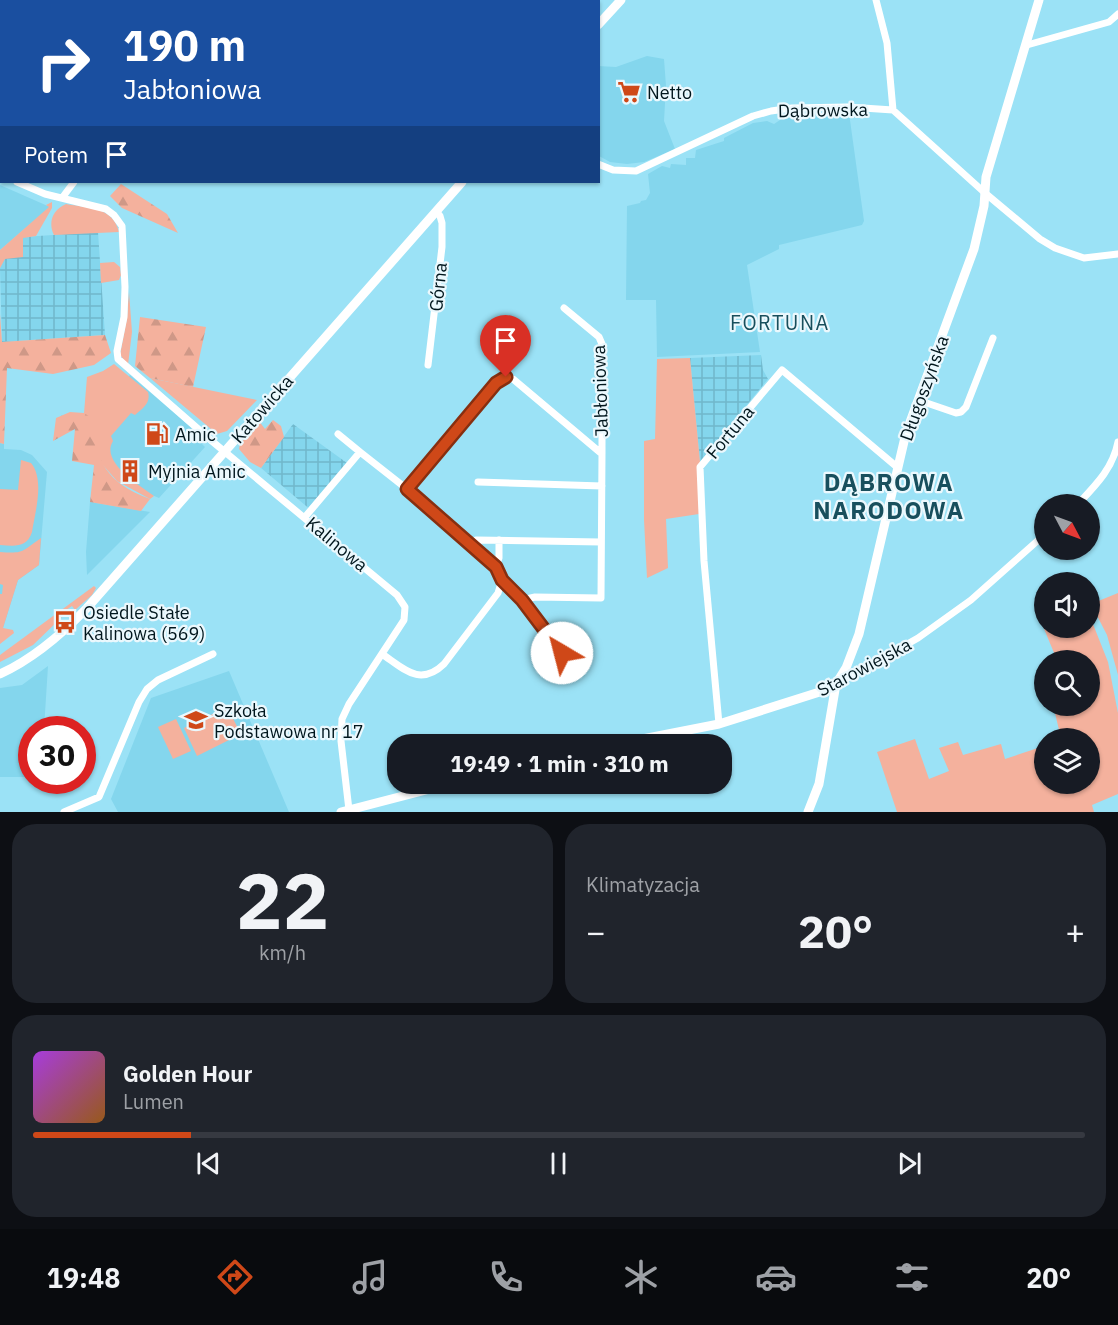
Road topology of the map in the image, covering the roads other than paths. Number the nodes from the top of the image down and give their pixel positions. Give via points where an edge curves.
1 (621, 0) edge
2 (876, 0) edge
3 (1040, 0) edge
4 (1118, 14) edge
5 (600, 23) edge
6 (1028, 45) junction
7 (893, 111) junction
8 (600, 165) edge
9 (21, 183) edge
10 (73, 183) edge
11 (461, 183) edge
12 (985, 193) junction
13 (62, 198) junction
14 (436, 211) junction
15 (1118, 254) edge
16 (564, 308) dead end
17 (993, 338) dead end
18 (428, 365) dead end
19 (918, 400) junction
20 (338, 434) dead end
21 (1118, 442) edge
22 (225, 451) junction
23 (360, 452) junction
24 (602, 454) junction
25 (897, 466) junction
26 (478, 482) dead end
27 (602, 486) junction
28 (407, 489) junction
29 (1087, 494) edge
30 (305, 517) junction
31 (499, 540) junction
32 (601, 542) junction
33 (1034, 544) edge
34 (470, 545) junction
35 (496, 567) junction
36 (502, 580) junction
37 (522, 600) junction
38 (562, 653) dead end
39 (213, 654) dead end
40 (382, 654) junction
41 (0, 674) edge
42 (836, 684) junction
43 (719, 724) junction
44 (668, 734) edge
45 (413, 794) edge
46 (352, 811) edge
47 (64, 812) edge
48 (808, 812) edge

1 - 5 street
2 - 7 street via 887,43
3 - 6 street, Długoszyńska
4 - 6 street via 1109,22
6 - 12 street, Długoszyńska via 986,177
7 - 8 street, Dąbrowska via 848,107 771,111 636,171
7 - 12 street, Dąbrowska
9 - 13 street
10 - 13 street
11 - 14 street, Katowicka
12 - 15 street, Dąbrowska via 1055,248 1084,258
12 - 19 street, Długoszyńska via 974,249
13 - 22 street, Kalinowa via 106,209 122,226 124,317 117,357
14 - 18 street, Górna via 442,223 442,247
14 - 22 street, Katowicka
16 - 24 street, Jabłoniowa via 602,344
17 - 19 street via 961,412
19 - 25 street, Długoszyńska
20 - 23 street
21 - 29 street via 1103,477
22 - 30 street, Kalinowa
22 - 41 street, Katowicka via 76,620 32,656
23 - 28 street
23 - 30 street
24 - 27 street, Jabłoniowa
24 - 28 street, Jabłoniowa via 506,377 496,383
25 - 42 street, Długoszyńska via 859,634
25 - 43 street, Fortuna via 782,370 700,467
26 - 27 street
27 - 32 street, Jabłoniowa
28 - 34 street
30 - 40 street, Kalinowa via 397,595 405,607 404,620
31 - 32 street
31 - 34 street via 476,540
31 - 35 street
32 - 37 street, Jabłoniowa via 601,598
33 - 42 street, Starowiejska via 971,600 918,638
34 - 35 street
35 - 36 street
36 - 37 street
36 - 40 street via 498,593 435,672 410,673
37 - 38 street
39 - 47 street via 147,689 99,797
40 - 46 street, Kalinowa via 342,720 341,741
42 - 43 street, Starowiejska
42 - 48 street, Długoszyńska via 819,783
43 - 44 street, Starowiejska
45 - 46 street

